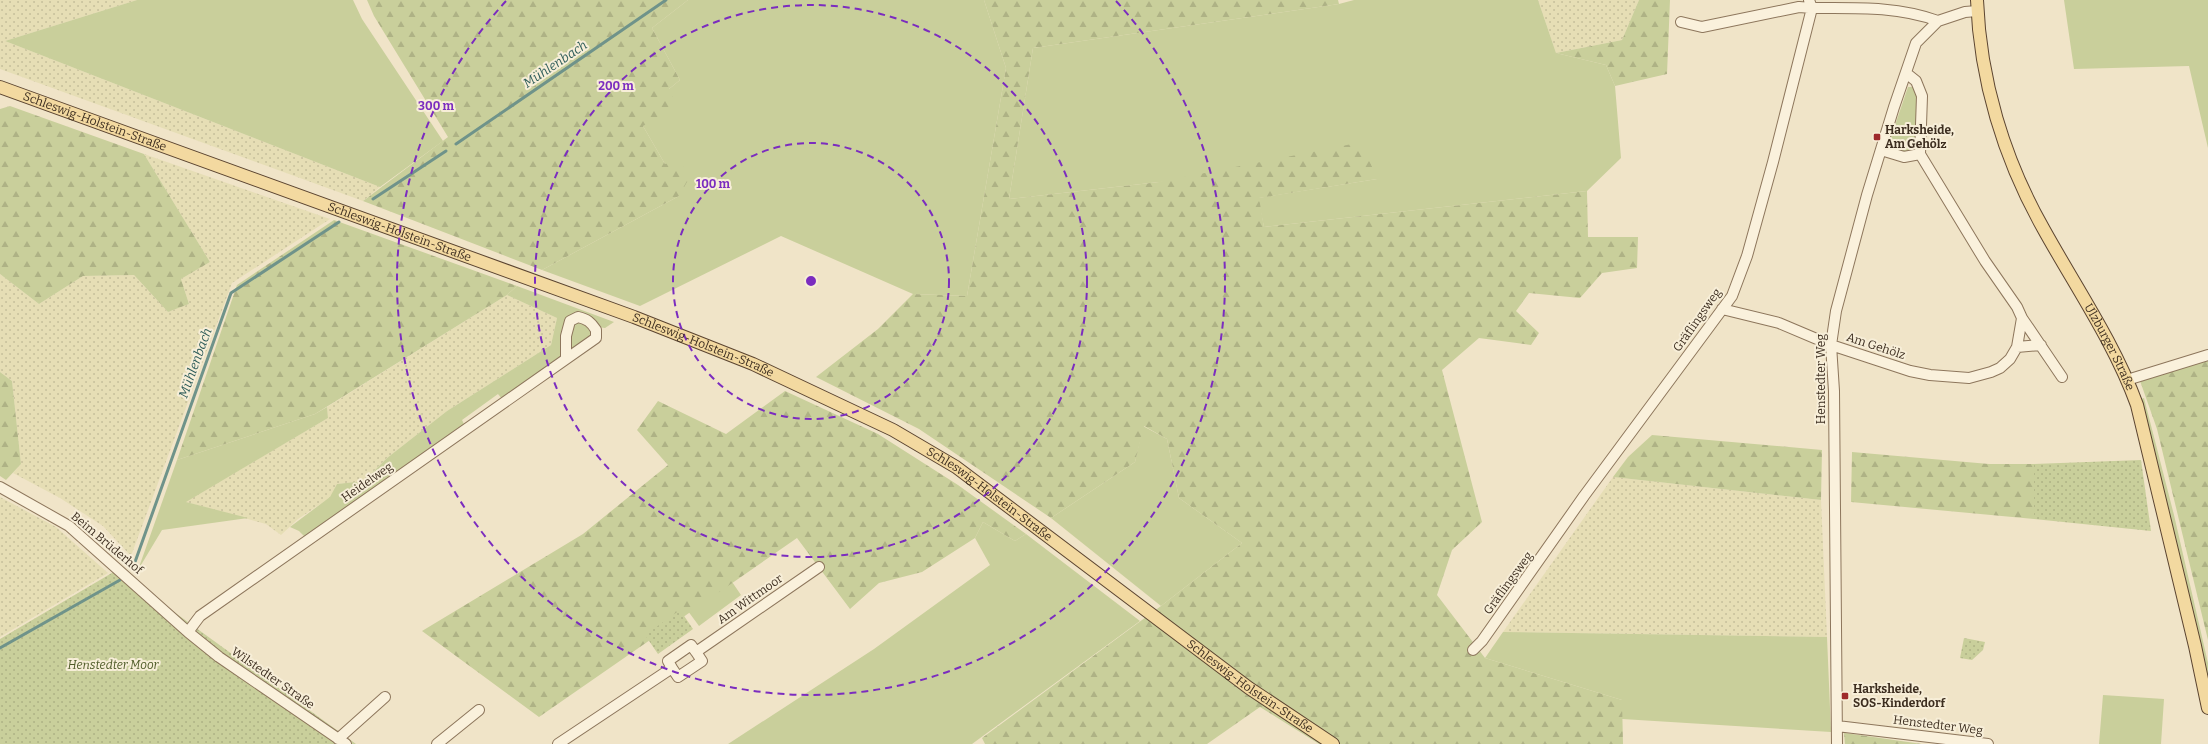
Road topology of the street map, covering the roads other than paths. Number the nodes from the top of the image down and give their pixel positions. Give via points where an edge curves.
1 (1810, 4) edge
2 (1977, 6) edge
3 (1938, 20) junction
4 (1681, 22) dead end
5 (1906, 73) junction
6 (0, 87) edge
7 (1881, 150) junction
8 (1920, 154) junction
9 (1722, 309) junction
10 (2022, 318) junction
11 (2041, 345) junction
12 (1831, 346) junction
13 (2017, 347) junction
14 (2208, 355) edge
15 (566, 359) dead end
16 (2062, 376) dead end
17 (2127, 380) junction
18 (0, 487) edge
19 (819, 567) dead end
20 (188, 632) junction
21 (1473, 650) dead end
22 (696, 652) junction
23 (672, 668) junction
24 (385, 697) dead end
25 (2208, 708) edge
26 (479, 710) dead end
27 (1837, 726) junction
28 (342, 742) edge
29 (437, 744) edge
30 (558, 744) edge
31 (1333, 744) edge
32 (1837, 744) edge
33 (1988, 744) edge

1 - 3 street via 1886,9 1918,13
1 - 4 street via 1702,27
1 - 9 street, Gräflingsweg via 1773,162 1747,256 1732,296
2 - 3 street, Henstedter Weg
2 - 17 main road, Ulzburger Straße via 1987,85 2014,171 2042,227 2099,325
3 - 5 street, Henstedter Weg via 1916,43
5 - 7 street, Henstedter Weg
5 - 8 street via 1916,81 1922,96
6 - 31 main road, Schleswig-Holstein-Straße via 641,320 753,364 894,430 956,467 1249,688
7 - 8 street via 1904,157
7 - 12 street, Henstedter Weg via 1851,250 1836,312
8 - 10 street
9 - 12 street, Am Gehölz via 1779,323
9 - 21 street, Gräflingsweg
10 - 11 street
10 - 13 street, Am Gehölz
11 - 13 street
11 - 16 street
12 - 13 street, Am Gehölz via 1910,371 1969,378 2000,368 2010,359
12 - 27 street, Henstedter Weg via 1834,391
14 - 17 street
15 - 20 street, Heidelweg via 200,616
17 - 25 main road, Ulzburger Straße via 2144,432
18 - 20 street, Beim Brüderhof via 69,526
19 - 22 street, Am Wittmoor
20 - 28 street, Wilstedter Straße via 219,657
22 - 23 street via 691,645 668,661
22 - 23 street via 702,661 678,677
23 - 30 street
24 - 28 street
26 - 29 street
27 - 32 street, Henstedter Weg
27 - 33 street, Henstedter Weg

